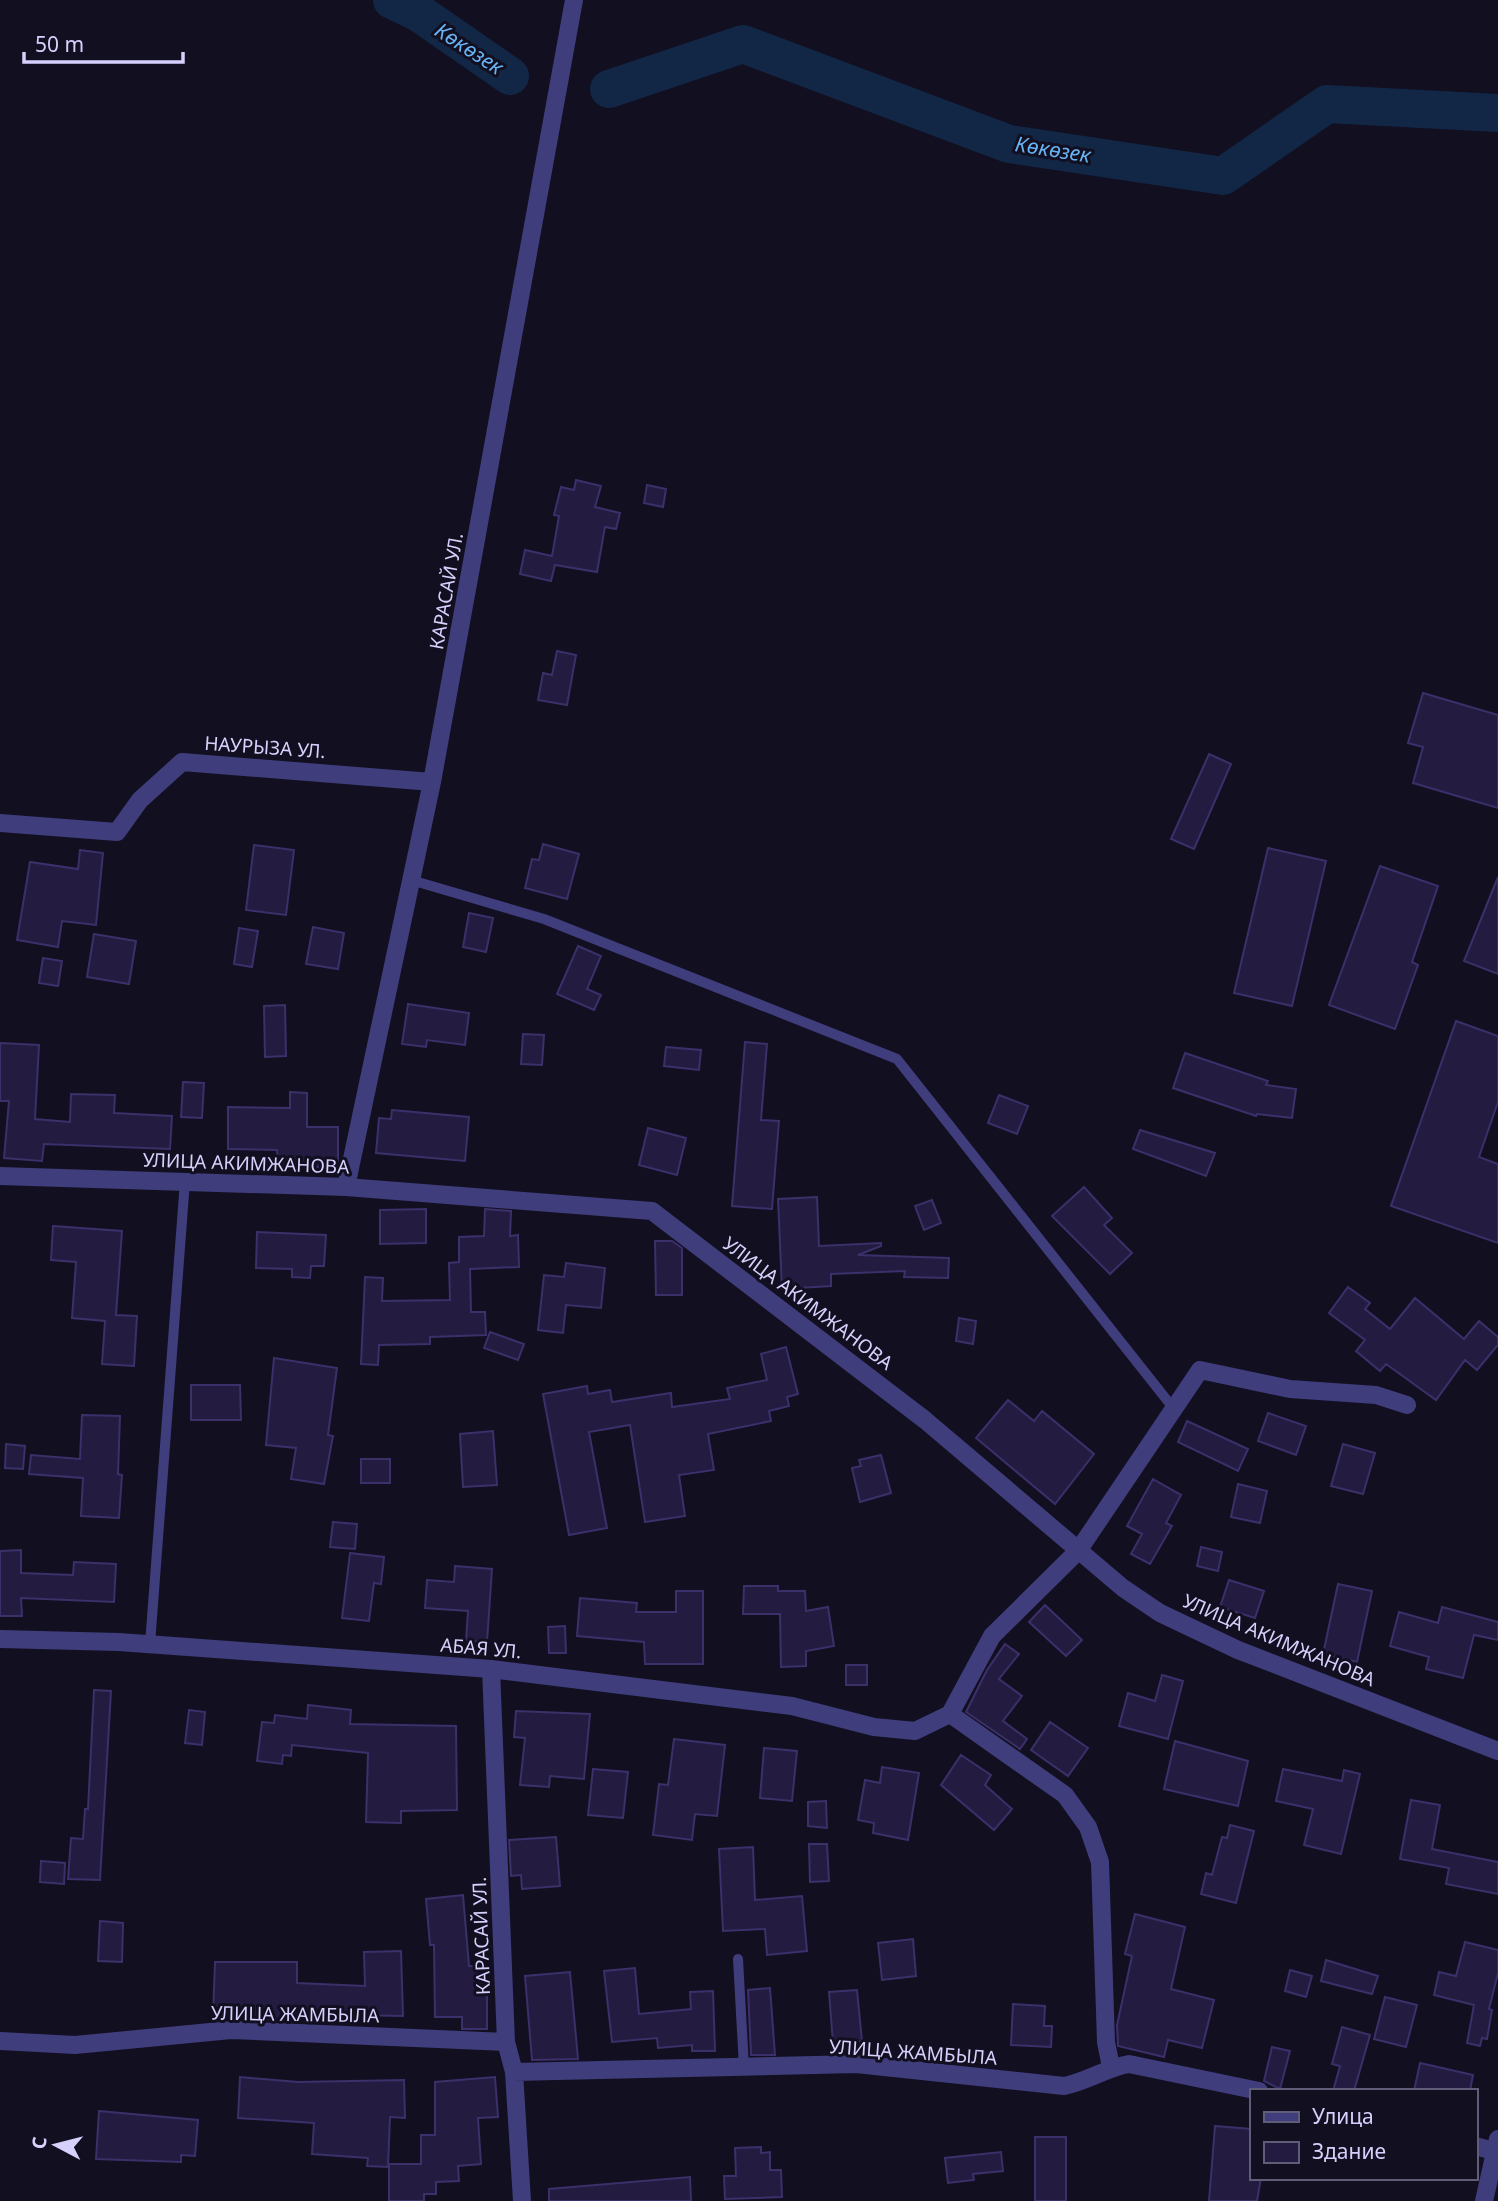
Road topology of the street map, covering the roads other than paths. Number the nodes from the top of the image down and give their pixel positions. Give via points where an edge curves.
1 (574, 0) edge
2 (432, 782) junction
3 (0, 823) edge
4 (411, 880) junction
5 (0, 1176) edge
6 (185, 1181) junction
7 (345, 1187) junction
8 (1407, 1405) dead end
9 (1174, 1409) junction
10 (1078, 1550) junction
11 (0, 1639) edge
12 (150, 1644) junction
13 (491, 1669) junction
14 (950, 1714) junction
15 (1498, 1751) edge
16 (738, 1959) dead end
17 (0, 2041) edge
18 (506, 2042) junction
19 (744, 2067) junction
20 (1111, 2067) junction
21 (514, 2072) junction
22 (1250, 2089) edge
23 (1477, 2146) edge
24 (1497, 2148) edge
25 (522, 2201) edge
26 (1484, 2201) edge

1 - 2 street, КАРАСАЙ УЛ.
2 - 3 street, НАУРЫЗА УЛ. via 182,762 140,800 117,832
2 - 4 street, КАРАСАЙ УЛ.
4 - 7 street, КАРАСАЙ УЛ.
4 - 9 lane via 544,919 897,1059
5 - 6 street, УЛИЦА АКИМЖАНОВА
6 - 7 street, УЛИЦА АКИМЖАНОВА
6 - 12 lane
7 - 10 street, УЛИЦА АКИМЖАНОВА via 652,1210 925,1420
8 - 9 street via 1376,1395 1290,1389 1200,1370
9 - 10 street
10 - 14 street via 992,1636
10 - 15 street, УЛИЦА АКИМЖАНОВА via 1160,1613
11 - 12 street, АБАЯ УЛ.
12 - 13 street, АБАЯ УЛ.
13 - 14 street, АБАЯ УЛ. via 792,1706 874,1727 915,1731
13 - 18 street, КАРАСАЙ УЛ.
14 - 20 street via 1065,1795 1088,1827 1101,1862 1106,2042
16 - 19 lane
17 - 18 street, УЛИЦА ЖАМБЫЛА via 75,2045 231,2030
18 - 21 street, КАРАСАЙ УЛ.
19 - 20 street, УЛИЦА ЖАМБЫЛА via 856,2064 1064,2086 1087,2081
19 - 21 street, УЛИЦА ЖАМБЫЛА
20 - 22 street, УЛИЦА ЖАМБЫЛА via 1129,2064
21 - 25 street, КАРАСАЙ УЛ.
23 - 24 street
24 - 26 street

